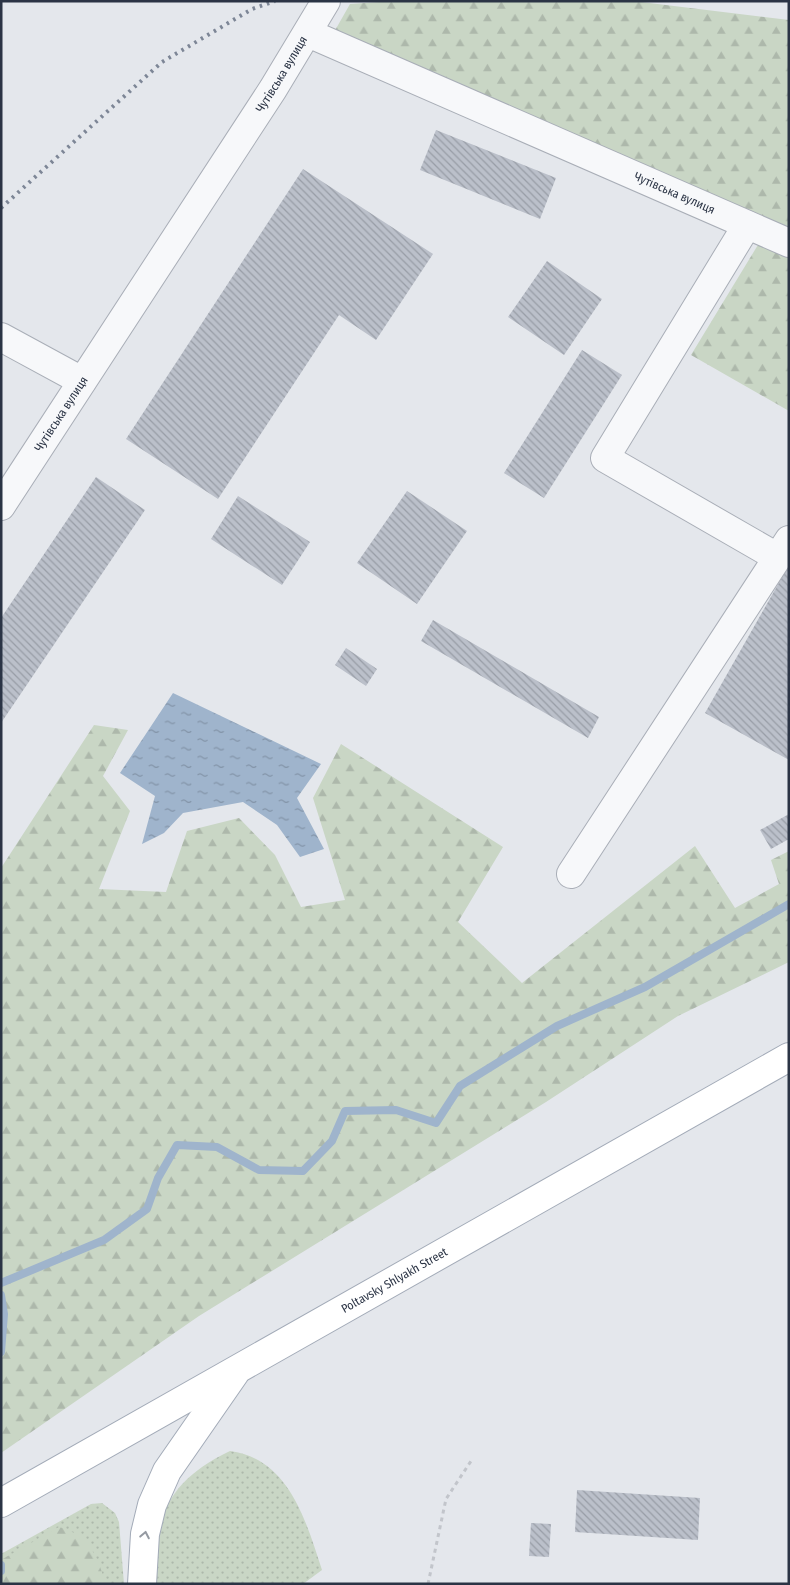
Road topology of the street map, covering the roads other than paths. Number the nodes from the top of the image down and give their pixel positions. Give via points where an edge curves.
1 (326, 1) edge
2 (308, 33) junction
3 (747, 225) junction
4 (789, 244) edge
5 (1, 337) edge
6 (82, 381) junction
7 (1, 506) edge
8 (783, 549) edge
9 (571, 874) dead end
10 (789, 1057) edge
11 (238, 1369) junction
12 (1, 1502) edge
13 (142, 1584) edge

1 - 2 street
2 - 3 street, Чутівська вулиця
2 - 6 street, Чутівська вулиця
3 - 4 street, Чутівська вулиця
3 - 8 street via 605,458
5 - 6 street
6 - 7 street, Чутівська вулиця
8 - 9 street
10 - 11 main road, Poltavsky Shlyakh Street
11 - 12 main road, Poltavsky Shlyakh Street
13 -> 11 main road via 145,1534 152,1505 167,1471

